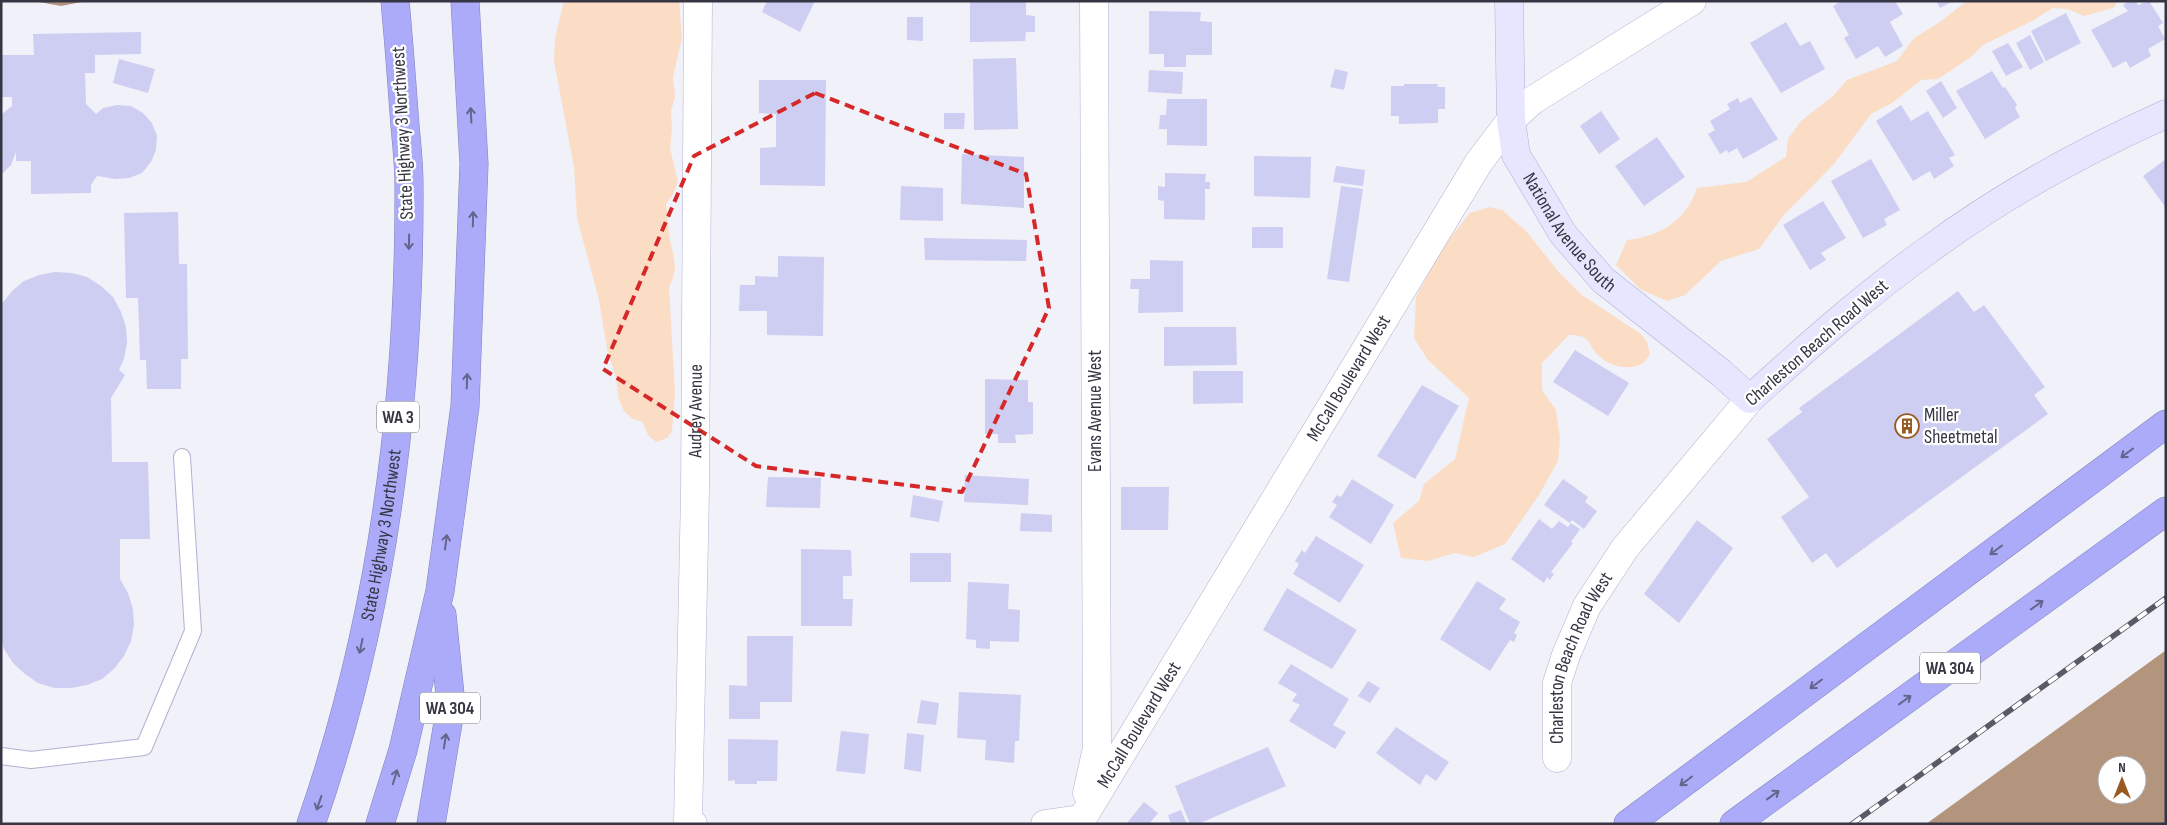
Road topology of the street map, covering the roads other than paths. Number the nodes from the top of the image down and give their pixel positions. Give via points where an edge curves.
1 (395, 1) edge
2 (465, 1) edge
3 (698, 1) edge
4 (1094, 1) edge
5 (1509, 1) edge
6 (1692, 1) edge
7 (2166, 114) edge
8 (1511, 120) junction
9 (1750, 399) junction
10 (2166, 424) edge
11 (182, 457) dead end
12 (2166, 511) edge
13 (440, 591) junction
14 (1, 756) edge
15 (1557, 758) dead end
16 (691, 822) edge
17 (1079, 822) edge
18 (311, 824) edge
19 (380, 824) edge
20 (431, 824) edge
21 (1045, 824) edge
22 (1628, 824) edge
23 (1734, 824) edge

1 -> 18 highway, State Highway 3 Northwest / WA 3 via 410,183 405,354 393,468 370,604 351,692
13 -> 2 highway via 466,406 472,268 474,164
3 - 16 street, Audrey Avenue
4 - 17 street, Evans Avenue West via 1098,748
5 - 8 main road, National Avenue South
6 - 8 street, McCall Boulevard West via 1533,100
7 - 9 main road, Charleston Beach Road West via 2012,195 1928,250 1811,342
8 - 9 main road, National Avenue South via 1516,155 1563,234 1602,280
8 - 17 street, McCall Boulevard West via 1479,162
9 - 15 street, Charleston Beach Road West via 1624,548 1587,606 1557,683
10 -> 22 highway
11 - 14 lane via 193,632 144,747 31,760
23 -> 12 highway, WA 304
19 -> 13 highway via 403,750
20 -> 13 highway, WA 304 via 450,705
17 - 21 street

